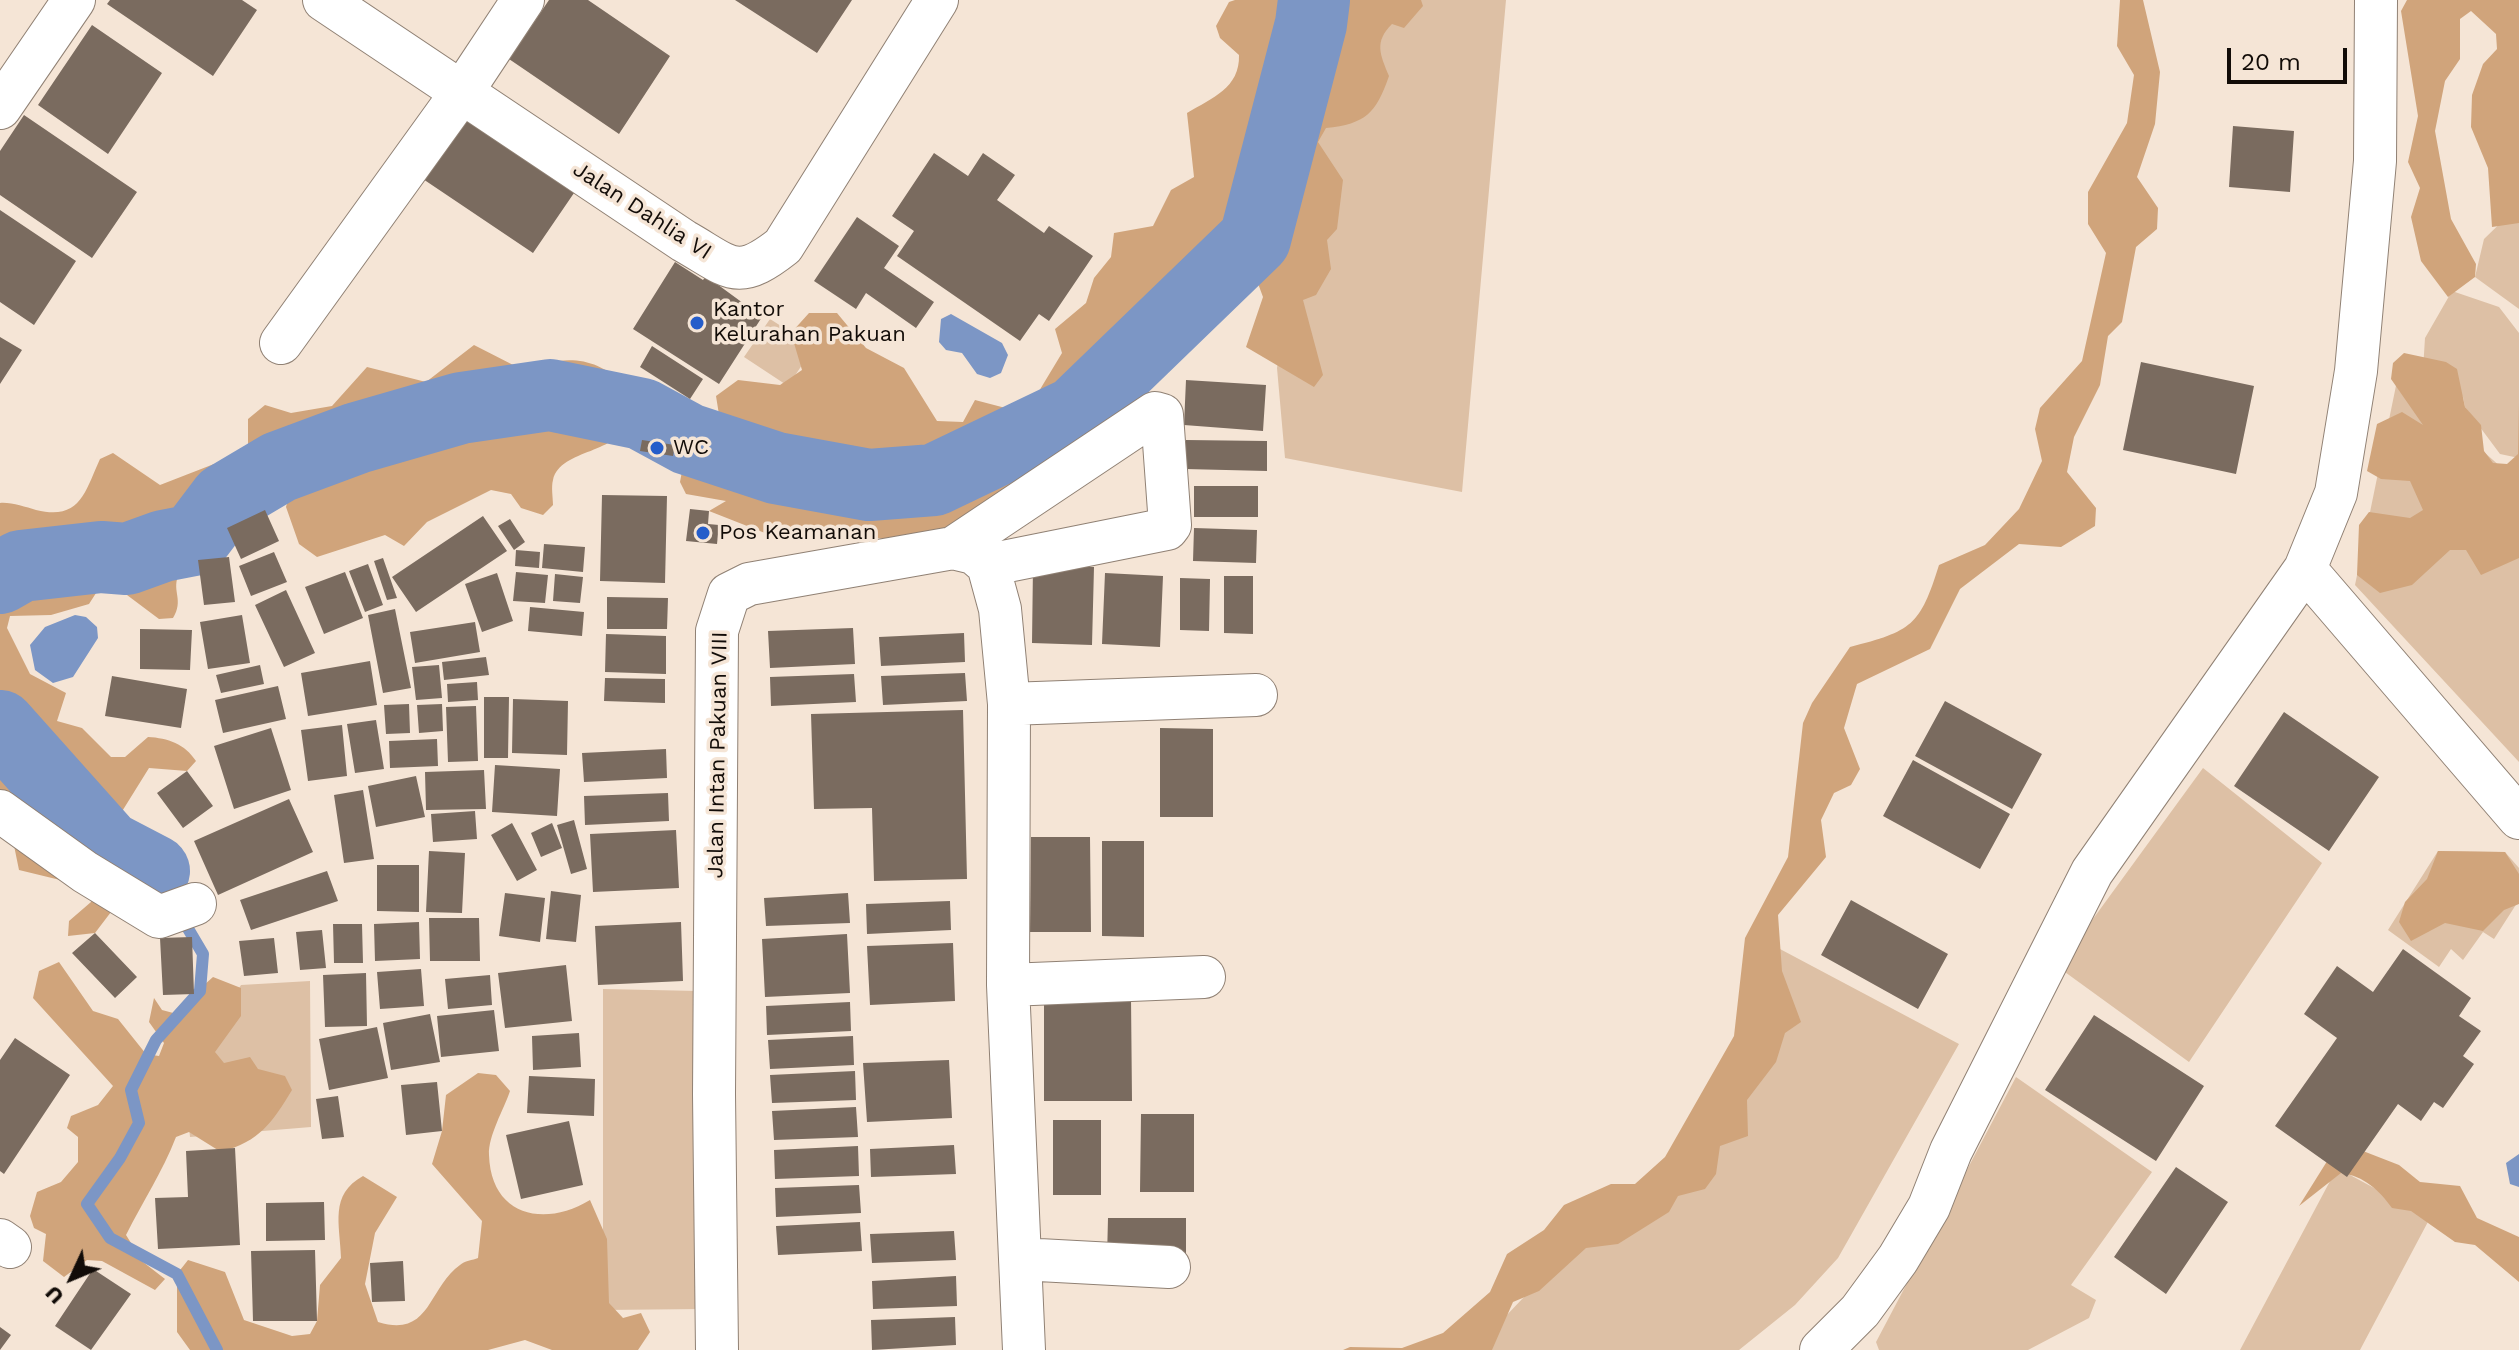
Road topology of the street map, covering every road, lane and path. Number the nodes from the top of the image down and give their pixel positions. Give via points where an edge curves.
1 (74, 0) edge
2 (324, 0) edge
3 (523, 0) edge
4 (937, 0) edge
5 (2376, 0) edge
6 (462, 92) junction
7 (0, 108) edge
8 (281, 343) dead end
9 (970, 556) junction
10 (2305, 569) junction
11 (1256, 695) dead end
12 (1009, 704) junction
13 (0, 811) edge
14 (2519, 818) edge
15 (177, 911) dead end
16 (1204, 977) dead end
17 (1008, 985) junction
18 (1020, 1259) junction
19 (1169, 1267) dead end
20 (717, 1350) edge
21 (1024, 1350) edge
22 (1821, 1350) edge

1 - 7 street
2 - 6 street, Jalan Dahlia VI
3 - 6 street
4 - 6 street, Jalan Dahlia VI via 783,246 756,267 734,269 684,241
5 - 10 street via 2375,161 2356,371 2336,493
6 - 8 street
9 - 9 street, Jalan Intan Pakuan VIII via 1167,529 1162,415 1155,413
9 - 12 street via 1000,609
9 - 20 street, Jalan Intan Pakuan VIII via 749,584 729,594 717,631
10 - 14 street
10 - 22 street via 2092,872 1958,1137 1929,1207 1860,1311
11 - 12 street
12 - 17 street
13 - 15 street via 85,872
16 - 17 street
17 - 18 street
18 - 19 street
18 - 21 street

